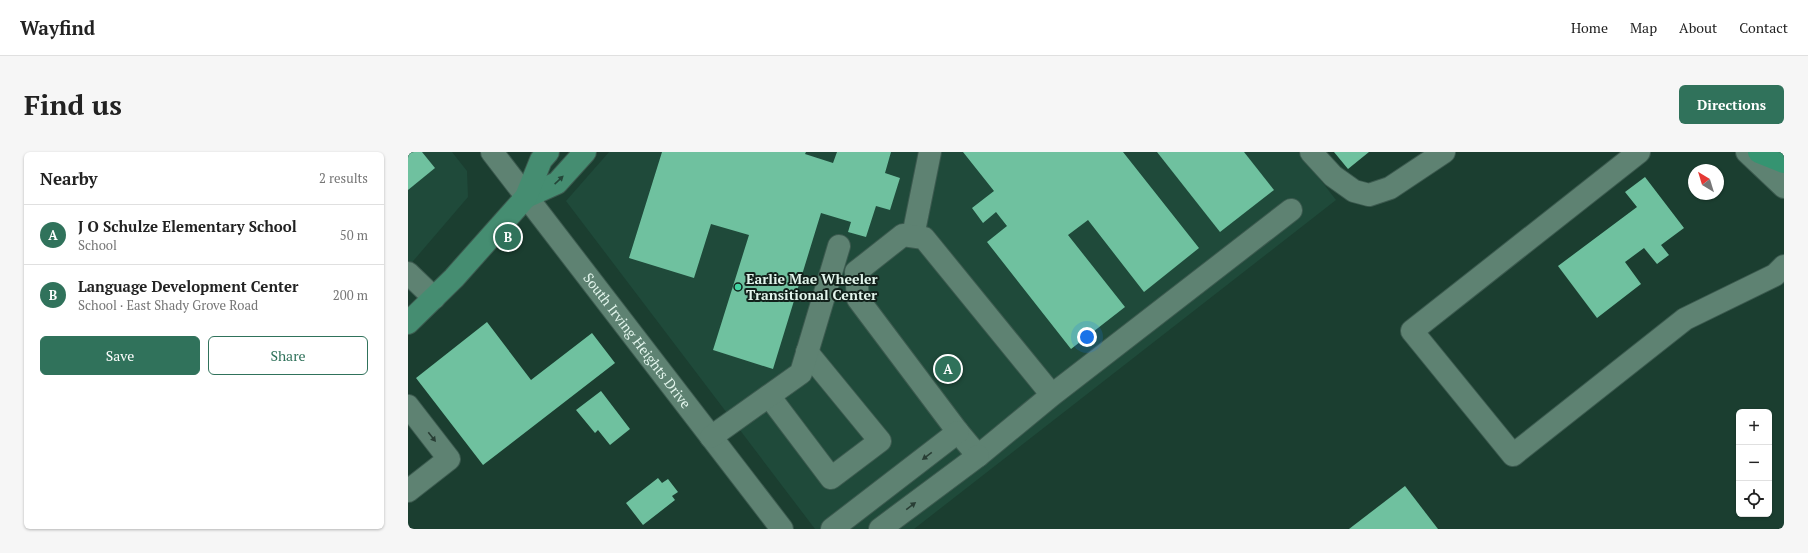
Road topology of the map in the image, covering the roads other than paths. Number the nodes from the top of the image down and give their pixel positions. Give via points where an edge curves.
1 (492, 152) edge
2 (548, 152) edge
3 (585, 152) edge
4 (930, 152) edge
5 (1311, 152) edge
6 (1444, 152) edge
7 (1638, 152) edge
8 (1747, 152) edge
9 (1759, 152) edge
10 (1784, 162) edge
11 (1784, 187) edge
12 (526, 197) junction
13 (1291, 210) dead end
14 (913, 236) junction
15 (839, 246) dead end
16 (1784, 266) edge
17 (408, 273) edge
18 (434, 298) junction
19 (408, 323) edge
20 (807, 352) junction
21 (1052, 395) junction
22 (769, 396) junction
23 (408, 406) edge
24 (958, 432) junction
25 (711, 437) junction
26 (978, 456) junction
27 (408, 492) edge
28 (782, 529) edge
29 (832, 529) edge
30 (880, 529) edge

1 - 12 street, South Irving Heights Drive
2 - 12 main road via 541,160
12 -> 3 main road via 557,183
4 - 14 street
5 - 6 street via 1333,176 1354,191 1369,195 1390,188
7 - 16 street via 1412,331 1513,455 1685,319 1775,275
8 - 11 street
9 - 10 highway
12 - 18 main road
12 - 25 street, South Irving Heights Drive
13 - 21 street
14 - 21 street via 924,238
14 - 24 street via 903,235 856,272 858,299
15 - 20 street
17 - 18 street
18 - 19 main road
20 - 22 street via 801,373
20 - 22 street via 880,441 831,478
21 - 26 street
22 - 25 street
23 -> 27 street via 449,459
24 - 26 street
24 -> 29 street
25 - 28 street, South Irving Heights Drive
30 -> 26 street

